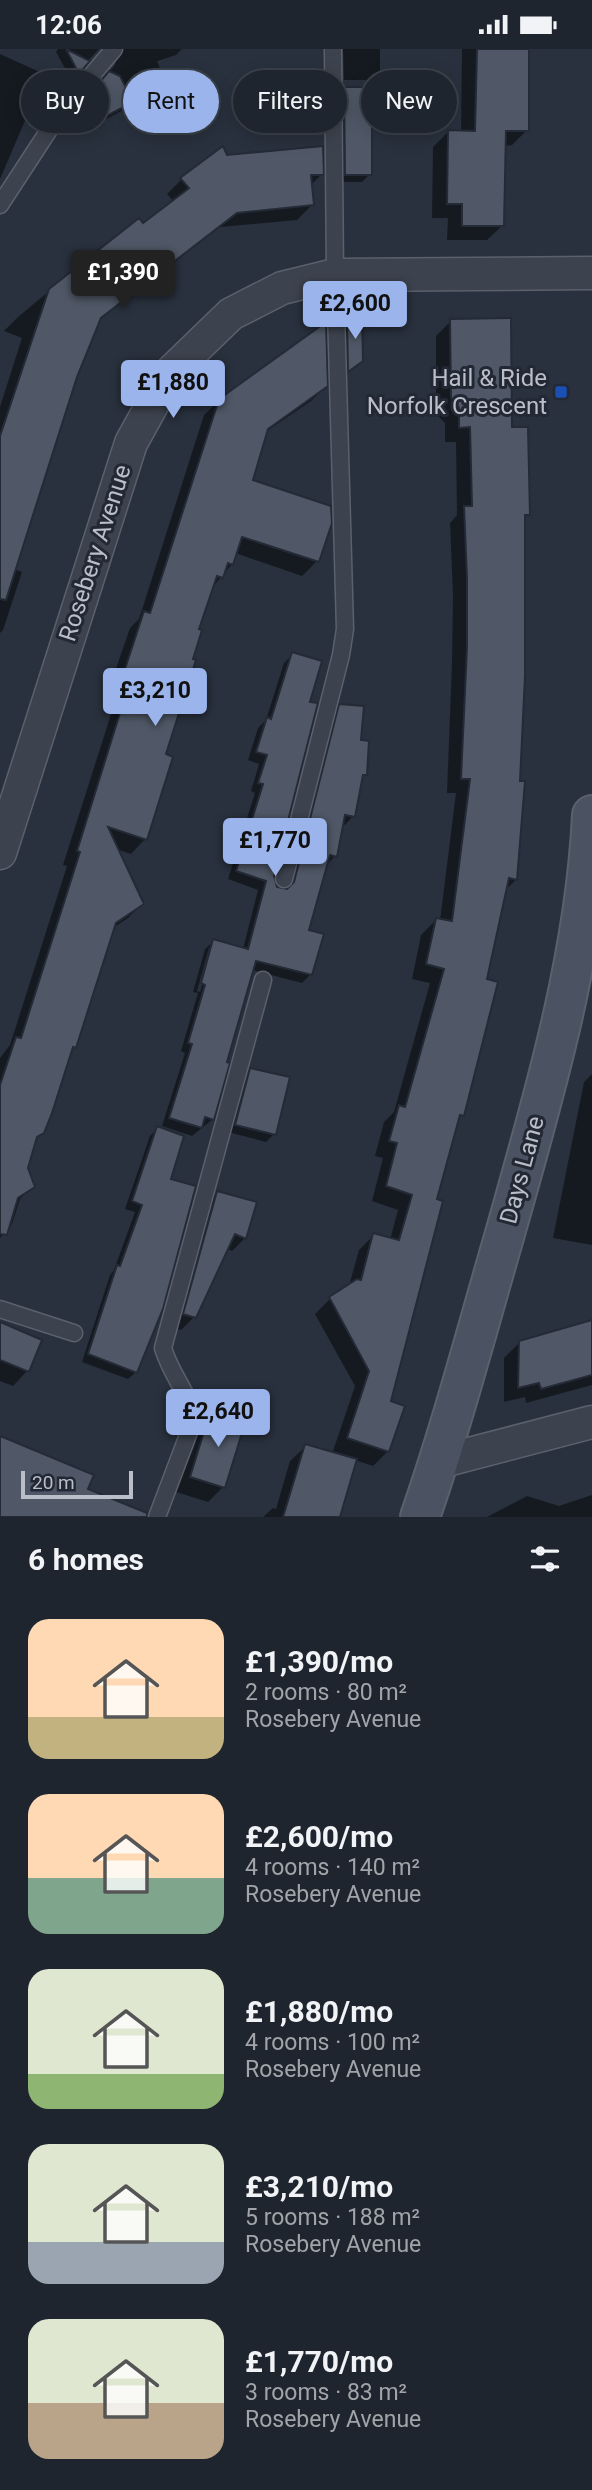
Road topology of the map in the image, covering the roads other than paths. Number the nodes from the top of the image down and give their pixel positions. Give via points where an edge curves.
1 (114, 49) edge
2 (332, 49) edge
3 (0, 205) edge
4 (592, 273) edge
5 (335, 275) junction
6 (592, 815) edge
7 (0, 853) edge
8 (284, 879) dead end
9 (263, 981) dead end
10 (0, 1309) edge
11 (74, 1332) dead end
12 (592, 1422) edge
13 (439, 1462) junction
14 (157, 1517) edge
15 (419, 1517) edge

1 - 3 lane via 62,110
2 - 5 lane
4 - 5 street, Rosebery Avenue
5 - 7 street, Rosebery Avenue via 282,288 231,314 169,374 131,443
5 - 8 lane via 345,629
6 - 13 street, Days Lane via 566,1007
9 - 14 lane via 163,1348 194,1419
10 - 11 lane
12 - 13 street
13 - 15 street, Days Lane

